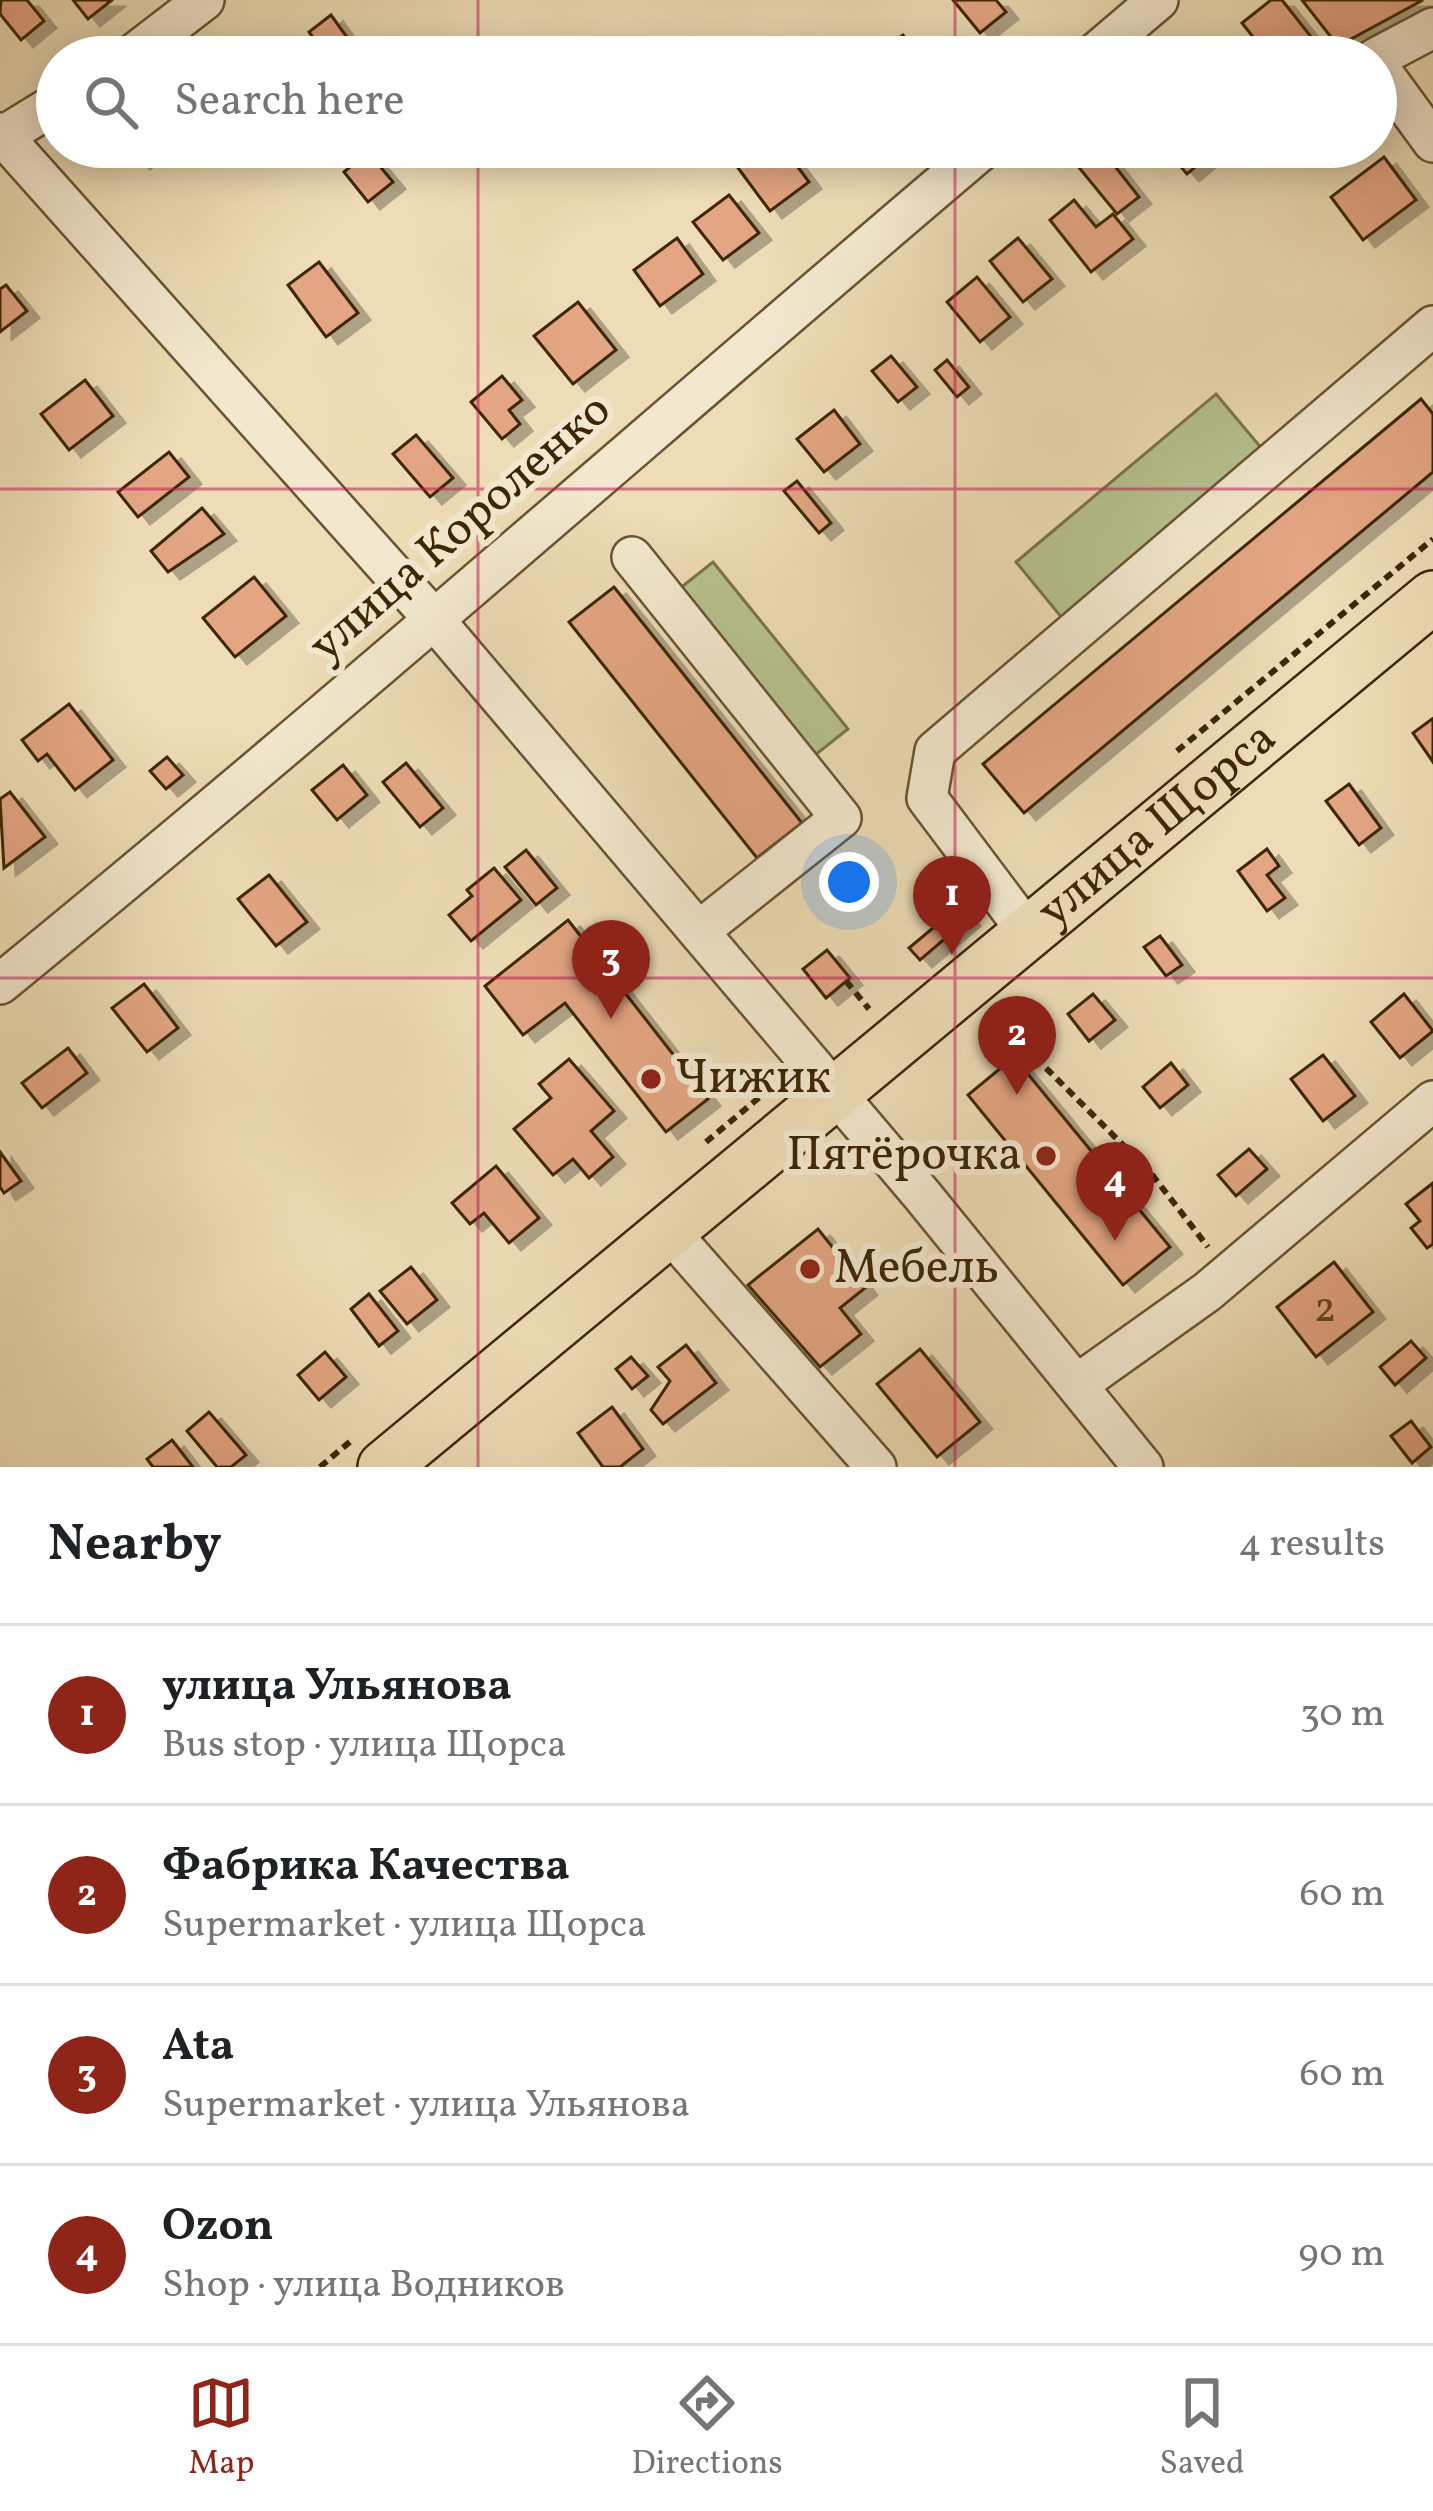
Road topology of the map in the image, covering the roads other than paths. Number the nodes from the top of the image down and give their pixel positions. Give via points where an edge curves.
1 (205, 0) edge
2 (1158, 0) edge
3 (1433, 28) edge
4 (158, 36) edge
5 (1116, 36) edge
6 (1397, 49) edge
7 (1397, 91) edge
8 (36, 115) edge
9 (1, 136) edge
10 (1433, 142) edge
11 (960, 168) edge
12 (1433, 326) edge
13 (632, 557) dead end
14 (1433, 597) edge
15 (431, 616) junction
16 (699, 931) junction
17 (1030, 935) junction
18 (0, 984) edge
19 (835, 1095) junction
20 (1433, 1100) edge
21 (668, 1230) junction
22 (1078, 1384) junction
23 (385, 1467) edge
24 (876, 1467) edge
25 (1143, 1467) edge

1 - 4 street
2 - 5 street
3 - 6 street
7 - 10 street
8 - 9 street
9 - 15 street
11 - 15 street, улица Короленко
12 - 17 street via 934,751 927,799
13 - 16 street via 841,818
14 - 17 main road, улица Щорса
15 - 16 street
15 - 18 street, улица Короленко via 309,731
16 - 19 street
17 - 19 main road, улица Щорса
19 - 21 main road, улица Щорса
19 - 22 street
20 - 22 street via 1228,1274
21 - 23 main road, улица Щорса
21 - 24 street
22 - 25 street

